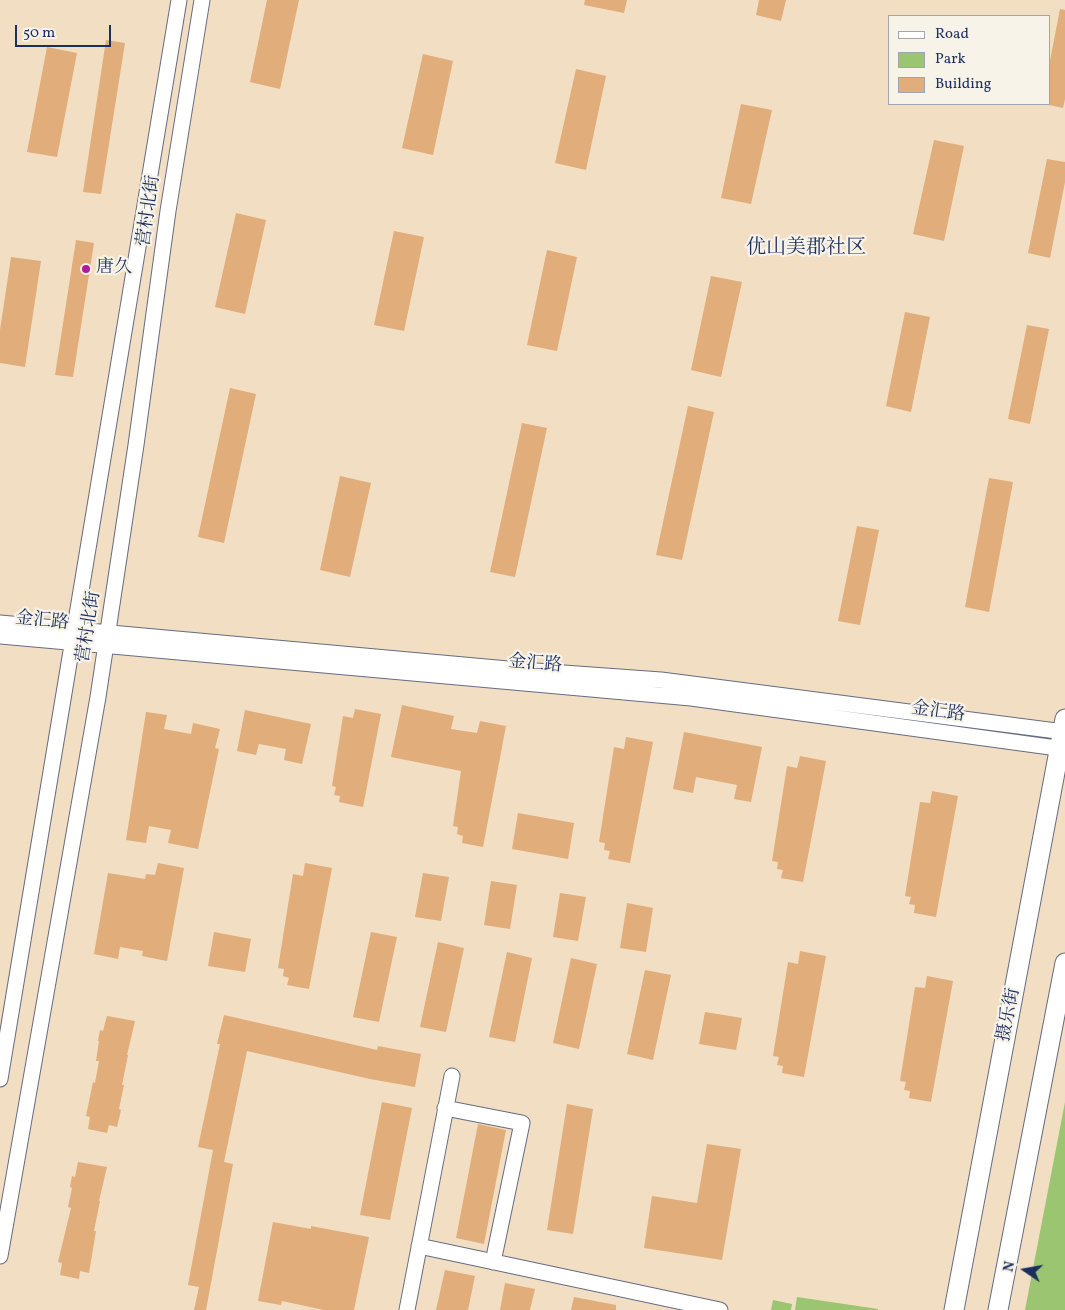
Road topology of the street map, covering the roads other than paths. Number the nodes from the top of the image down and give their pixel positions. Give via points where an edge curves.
1 (179, 0) edge
2 (202, 0) edge
3 (0, 622) edge
4 (0, 636) edge
5 (73, 637) junction
6 (107, 640) junction
7 (1063, 736) edge
8 (1065, 963) edge
9 (452, 1076) dead end
10 (0, 1079) edge
11 (445, 1108) junction
12 (419, 1246) junction
13 (0, 1256) edge
14 (493, 1262) junction
15 (407, 1310) edge
16 (720, 1310) edge
17 (954, 1310) edge
18 (998, 1310) edge

1 - 5 street, 营村北街
2 - 6 street, 营村北街 via 168,211
3 - 5 street, 金汇路
4 - 5 street, 金汇路
5 - 6 street, 金汇路
5 - 10 street, 营村北街
6 - 7 street, 金汇路 via 661,680
6 - 13 street, 营村北街
7 - 17 main road, 摄乐街
8 - 18 main road
9 - 11 street
11 - 12 street
11 - 14 street via 522,1123
12 - 14 street
12 - 15 street
14 - 16 street

